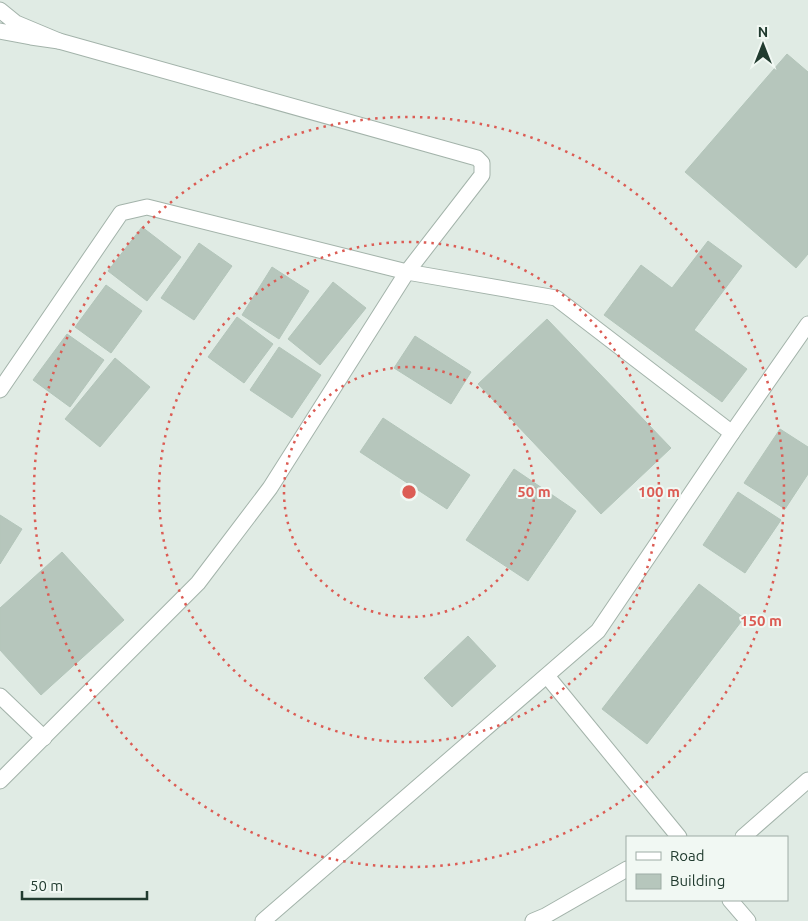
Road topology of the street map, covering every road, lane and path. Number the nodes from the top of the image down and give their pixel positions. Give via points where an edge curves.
1 (0, 10) edge
2 (0, 31) edge
3 (59, 41) junction
4 (407, 272) junction
5 (808, 325) edge
6 (0, 390) edge
7 (732, 433) junction
8 (547, 676) junction
9 (0, 696) edge
10 (44, 738) junction
11 (808, 780) edge
12 (0, 781) edge
13 (678, 836) edge
14 (744, 836) edge
15 (626, 870) edge
16 (731, 901) edge
17 (263, 921) edge
18 (533, 921) edge
19 (748, 921) edge

1 - 3 street via 16,23
2 - 3 street
3 - 4 street via 477,158 482,163 482,175
4 - 6 street via 147,207 121,213
4 - 7 street via 556,298
4 - 10 street via 270,488 198,583
5 - 7 street
7 - 8 street via 598,632
8 - 13 street
8 - 17 street
9 - 10 street
10 - 12 street
11 - 14 street
15 - 18 street
16 - 19 street

